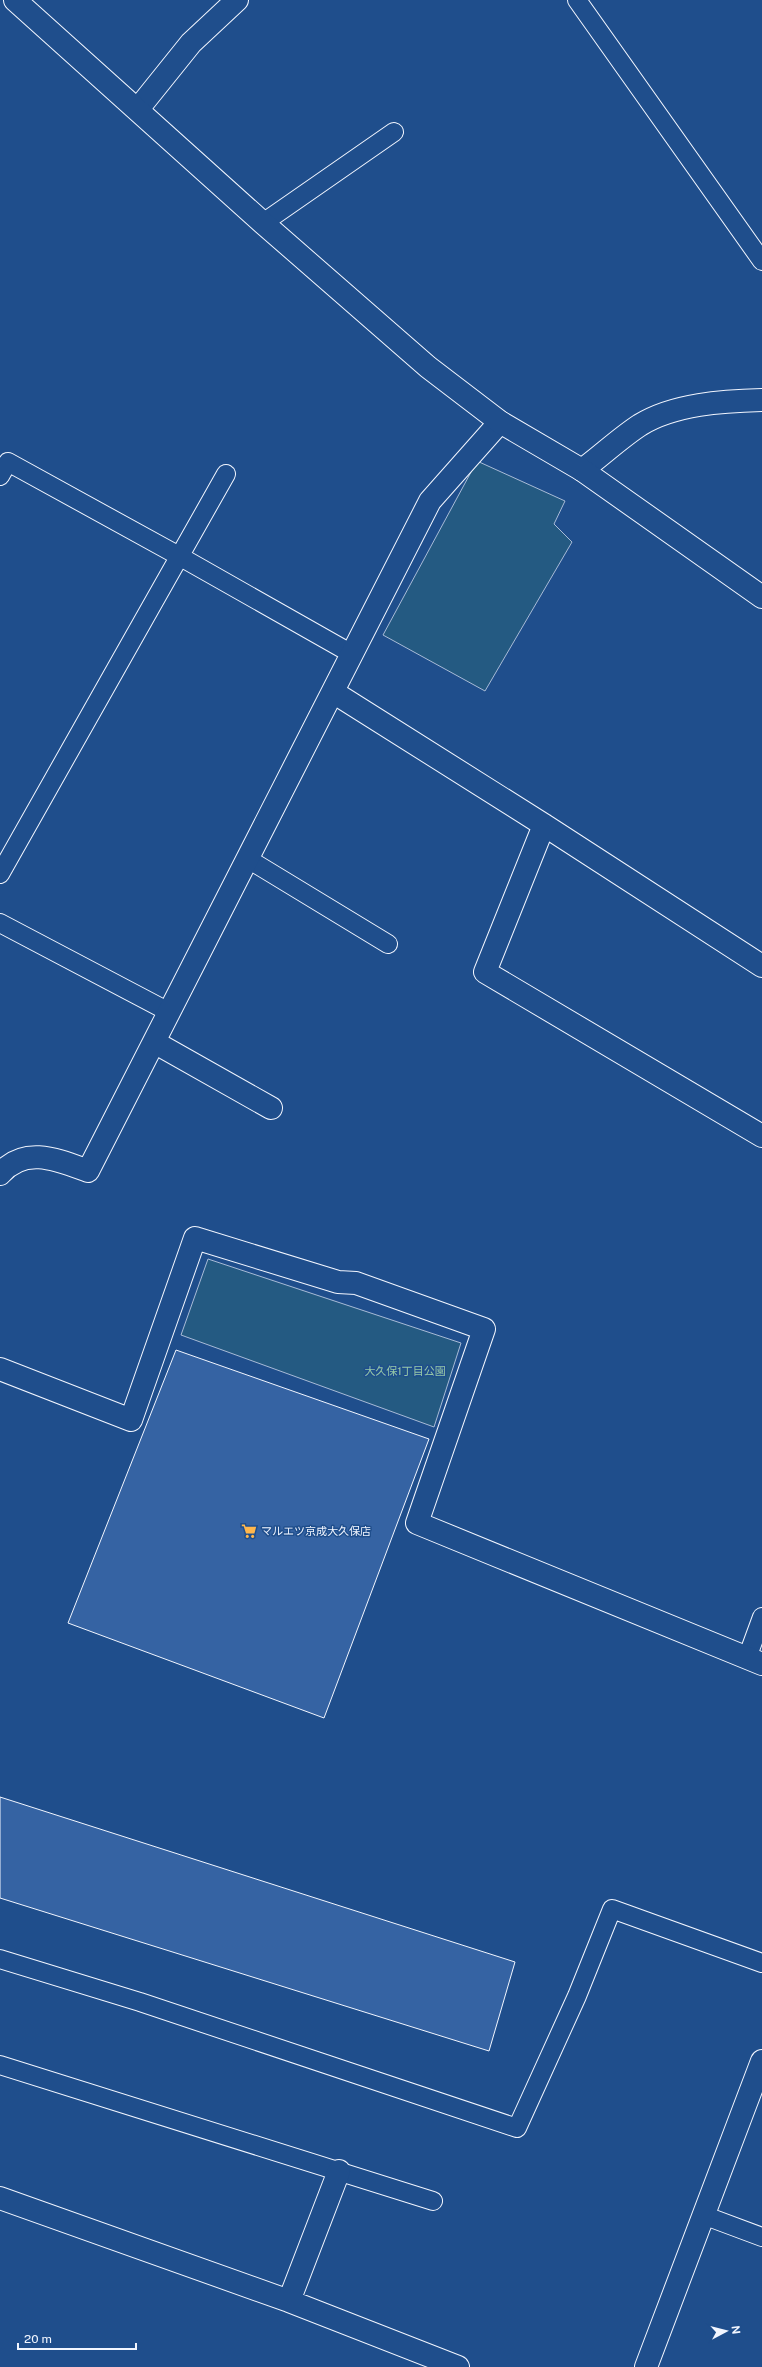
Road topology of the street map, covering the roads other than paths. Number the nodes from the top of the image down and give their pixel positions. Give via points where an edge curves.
1 (15, 0) edge
2 (237, 0) edge
3 (577, 0) edge
4 (138, 109) junction
5 (394, 132) dead end
6 (263, 223) junction
7 (762, 261) edge
8 (762, 400) edge
9 (500, 422) junction
10 (582, 470) junction
11 (226, 474) dead end
12 (0, 476) edge
13 (179, 556) junction
14 (762, 597) edge
15 (352, 654) junction
16 (333, 692) junction
17 (544, 825) junction
18 (248, 859) junction
19 (0, 874) edge
20 (0, 923) edge
21 (388, 944) dead end
22 (762, 966) edge
23 (169, 1012) junction
24 (154, 1042) junction
25 (271, 1108) dead end
26 (762, 1136) edge
27 (0, 1174) edge
28 (0, 1369) edge
29 (762, 1617) edge
30 (754, 1661) edge
31 (0, 1959) edge
32 (762, 1963) edge
33 (762, 2061) edge
34 (0, 2065) edge
35 (339, 2171) junction
36 (0, 2198) edge
37 (433, 2201) dead end
38 (703, 2215) junction
39 (762, 2237) edge
40 (289, 2301) junction
41 (458, 2367) edge
42 (646, 2367) edge

1 - 4 street
2 - 4 street via 192,43
3 - 7 lane
4 - 6 street
5 - 6 lane
6 - 9 street via 428,367
8 - 10 street via 734,401 676,410 641,425
9 - 10 street
9 - 15 street via 430,501
10 - 14 street
11 - 13 lane
12 - 13 lane via 8,462
13 - 15 lane
13 - 19 lane
15 - 16 street
16 - 17 street
16 - 18 street
17 - 22 street
17 - 26 street via 485,972
18 - 21 lane
18 - 23 street
20 - 23 lane
23 - 24 street
24 - 25 street
24 - 27 street via 88,1171 51,1157 27,1157 7,1166
28 - 30 street via 130,1420 194,1238 338,1282 356,1282 484,1329 417,1523
29 - 30 lane
31 - 32 lane via 140,2002 517,2128 577,1996 612,1909
33 - 38 street
34 - 35 lane
35 - 37 lane
35 - 40 street
36 - 40 street
38 - 39 lane
38 - 42 street
40 - 41 street

